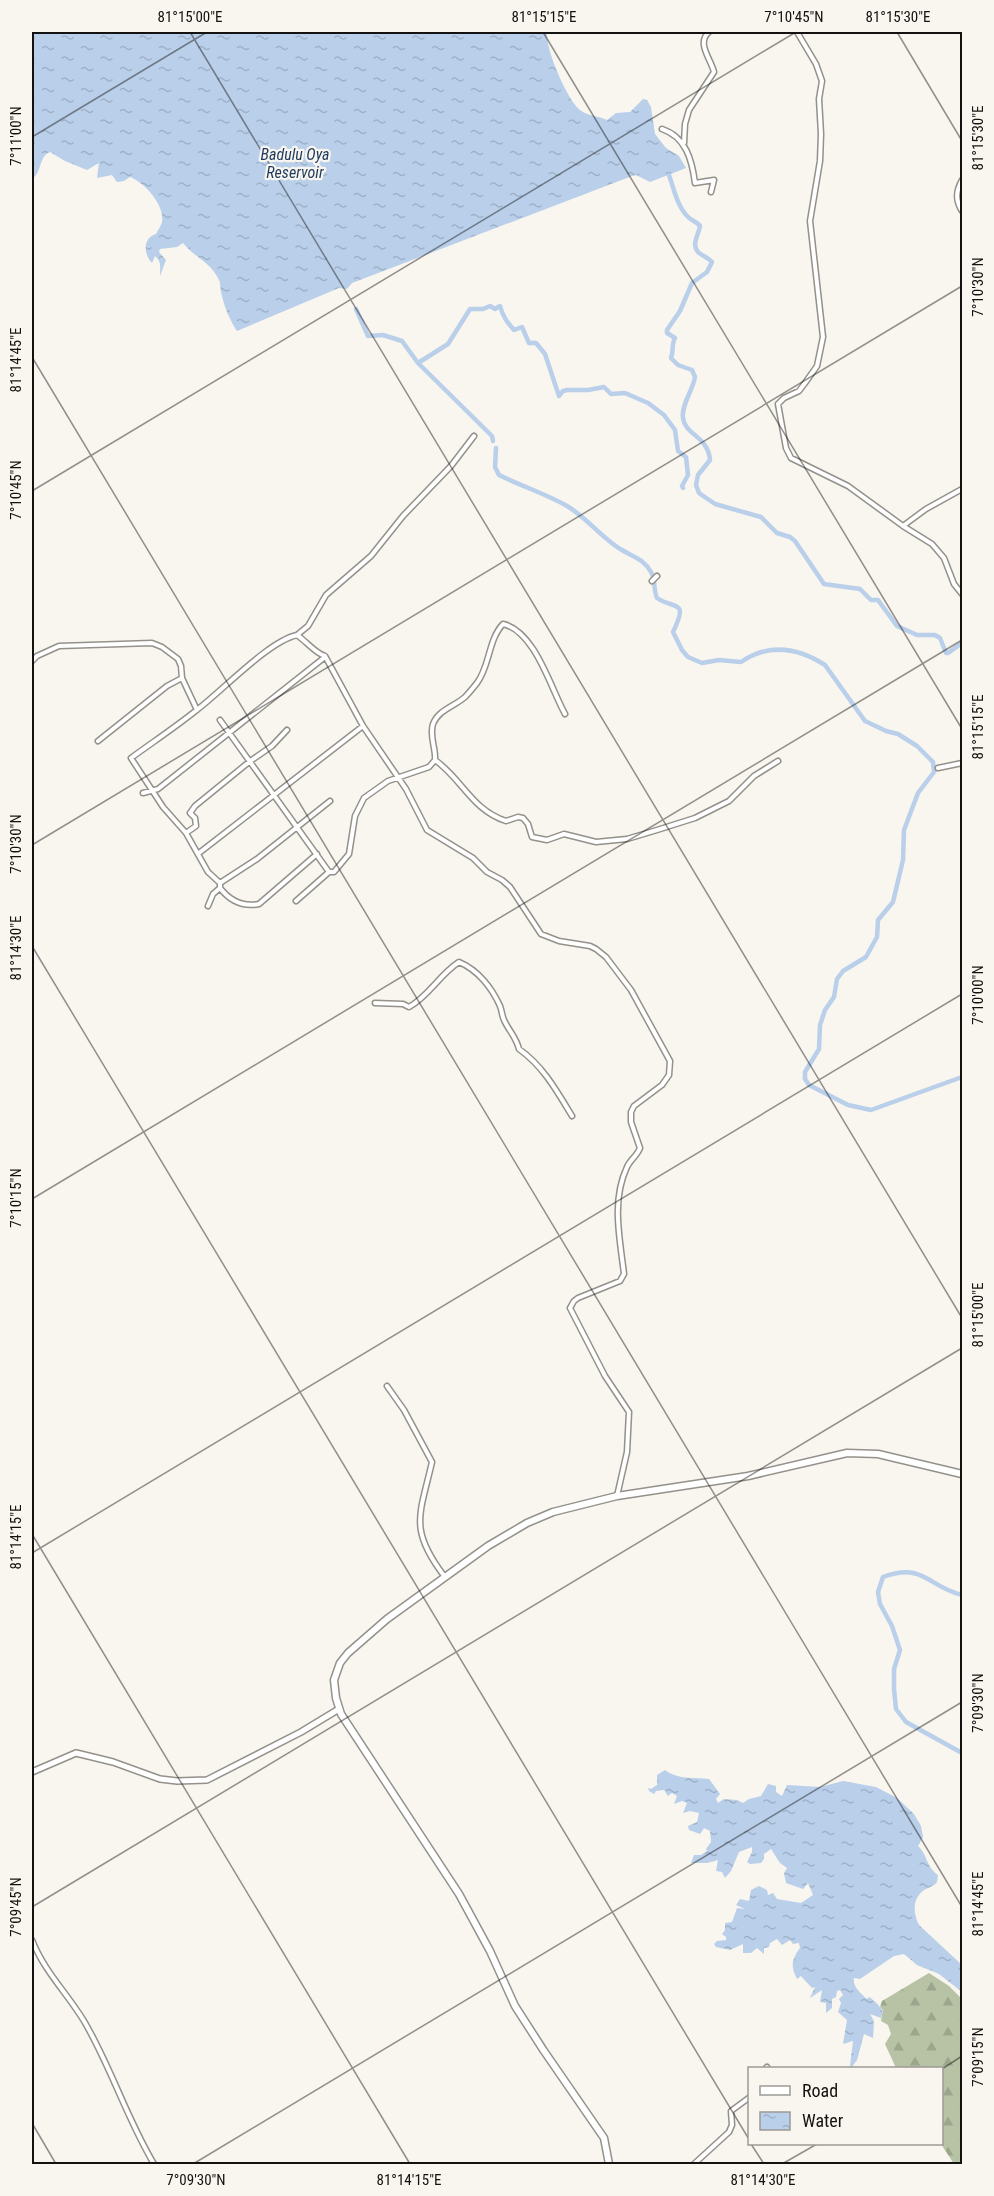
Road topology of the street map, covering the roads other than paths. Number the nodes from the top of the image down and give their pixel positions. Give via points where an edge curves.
1 (705, 32) edge
2 (796, 32) edge
3 (662, 129) dead end
4 (684, 143) junction
5 (963, 180) edge
6 (711, 192) dead end
7 (963, 211) edge
8 (474, 436) dead end
9 (963, 489) edge
10 (903, 526) junction
11 (963, 594) edge
12 (297, 635) junction
13 (326, 656) junction
14 (32, 661) edge
15 (182, 678) junction
16 (197, 710) junction
17 (565, 714) dead end
18 (220, 720) dead end
19 (363, 726) junction
20 (287, 730) dead end
21 (229, 732) junction
22 (98, 741) dead end
23 (435, 760) junction
24 (778, 761) dead end
25 (249, 762) junction
26 (963, 763) edge
27 (938, 768) dead end
28 (398, 779) junction
29 (153, 791) junction
30 (143, 793) dead end
31 (275, 794) junction
32 (330, 801) dead end
33 (296, 826) junction
34 (186, 833) junction
35 (199, 853) junction
36 (317, 854) junction
37 (329, 872) junction
38 (220, 886) junction
39 (296, 901) dead end
40 (208, 906) dead end
41 (375, 1003) dead end
42 (573, 1116) dead end
43 (387, 1386) dead end
44 (963, 1474) edge
45 (617, 1496) junction
46 (446, 1577) junction
47 (339, 1709) junction
48 (32, 1772) edge
49 (32, 1940) edge
50 (748, 2098) edge
51 (154, 2164) edge
52 (609, 2164) edge
53 (694, 2164) edge

1 - 4 street via 703,46 714,72 689,110
2 - 10 street via 822,81 820,161 810,221 823,337 816,366 800,391 778,404 786,448 791,458 859,492
3 - 4 street
4 - 6 street via 695,183 714,180
5 - 7 street via 957,194
8 - 12 street via 370,556 326,595 308,626
9 - 10 street
10 - 11 street via 939,551
12 - 13 street
12 - 16 street via 265,652
13 - 19 street
13 - 21 street
14 - 15 street via 58,646 152,643 178,659
15 - 16 street
15 - 22 street
16 - 29 street via 131,758
17 - 23 street via 539,660 512,626 503,624 491,645 482,676 464,698 440,713 434,722
18 - 21 street
19 - 28 street
19 - 31 street
20 - 25 street
21 - 25 street
21 - 29 street
23 - 24 street via 488,814 506,821 523,818 532,837 547,840 564,834 596,842 627,839 695,819 729,801 754,776
23 - 28 street via 429,767
25 - 31 street
25 - 34 street via 191,811 196,826
26 - 27 street
28 - 37 street via 388,781 364,798 355,816 349,854 334,872
28 - 45 street via 427,830 510,887 541,934 590,946 606,957 632,990 670,1061 669,1075 662,1085 631,1112 640,1148 626,1169 617,1204 624,1274 620,1281 578,1298 570,1308 605,1376 629,1412 627,1452
29 - 30 street
29 - 34 street
31 - 33 street
31 - 35 street
32 - 33 street
33 - 36 street
33 - 38 street
34 - 35 street
35 - 38 street
36 - 37 street
36 - 38 street via 259,904 238,903
37 - 39 street
38 - 40 street
41 - 42 street via 409,1007 459,962 469,966 480,975 500,1006 519,1049 533,1059 554,1085
43 - 46 street via 432,1462 420,1520 426,1548
44 - 45 main road via 878,1454 848,1453 741,1477
45 - 46 main road via 573,1506 527,1523
46 - 47 main road via 343,1658 335,1674 334,1692
47 - 48 street via 207,1779 160,1779 76,1753
47 - 52 main road via 459,1894 515,2006 604,2138
49 - 51 street via 39,1959 83,2019
50 - 53 street via 731,2111 729,2133

